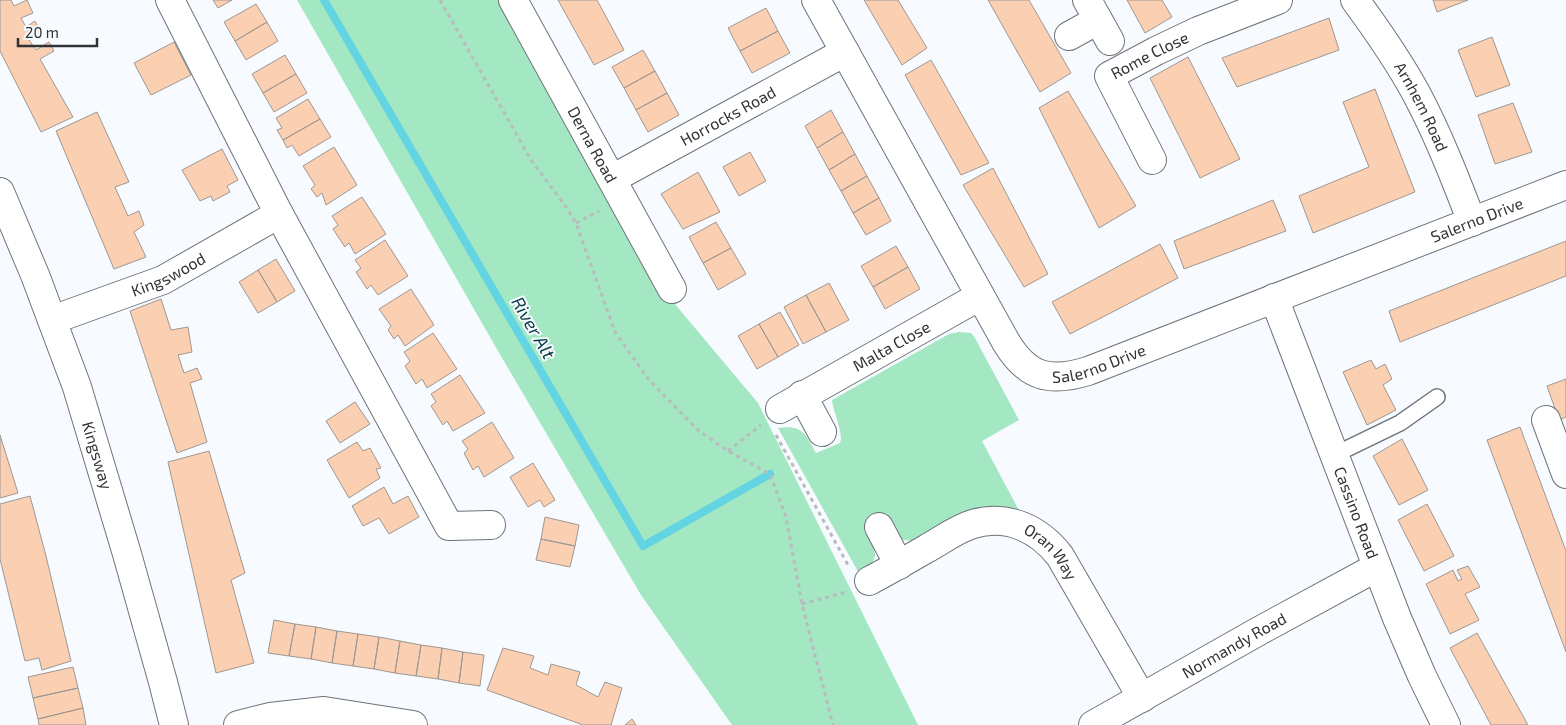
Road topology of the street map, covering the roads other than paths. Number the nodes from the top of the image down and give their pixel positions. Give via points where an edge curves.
1 (170, 0) edge
2 (513, 0) edge
3 (816, 0) edge
4 (1278, 0) edge
5 (1355, 0) edge
6 (1099, 20) edge
7 (1069, 36) dead end
8 (845, 52) junction
9 (1152, 160) dead end
10 (612, 179) junction
11 (1566, 185) edge
12 (0, 192) edge
13 (279, 214) junction
14 (1472, 222) junction
15 (672, 289) dead end
16 (980, 296) junction
17 (1274, 298) junction
18 (52, 320) junction
19 (1437, 397) dead end
20 (1546, 420) dead end
21 (822, 432) dead end
22 (1334, 455) junction
23 (1566, 474) edge
24 (491, 525) dead end
25 (879, 527) dead end
26 (899, 565) junction
27 (1378, 567) junction
28 (865, 584) road end
29 (1142, 698) junction
30 (174, 725) edge
31 (238, 725) edge
32 (413, 725) edge
33 (1093, 725) edge
34 (1446, 725) edge

1 - 13 street
2 - 10 street, Derna Road
3 - 8 street, Salerno Drive
4 - 9 street, Rome Close via 1198,31 1109,76
5 - 14 street, Arnhem Road via 1415,91 1442,146
6 - 7 street
8 - 10 street, Horrocks Road
8 - 16 street, Salerno Drive
10 - 15 street, Derna Road
11 - 14 street, Salerno Drive
12 - 18 street, Kingsway
13 - 18 street, Kingswood via 163,280
13 - 24 street via 449,526
14 - 17 street, Salerno Drive
16 - 17 street, Salerno Drive via 1016,358 1027,368 1056,378 1088,371
16 - 21 street, Malta Close via 783,408
17 - 22 street, Cassino Road
18 - 30 street, Kingsway via 77,387
19 - 22 lane via 1400,424
20 - 23 street
22 - 27 street, Cassino Road
25 - 26 street
26 - 28 street, Oran Way
26 - 29 street, Oran Way via 972,524 1010,522 1032,530 1060,556
27 - 29 street, Normandy Road
27 - 34 street, Cassino Road
29 - 33 street, Normandy Road
31 - 32 street via 324,712

